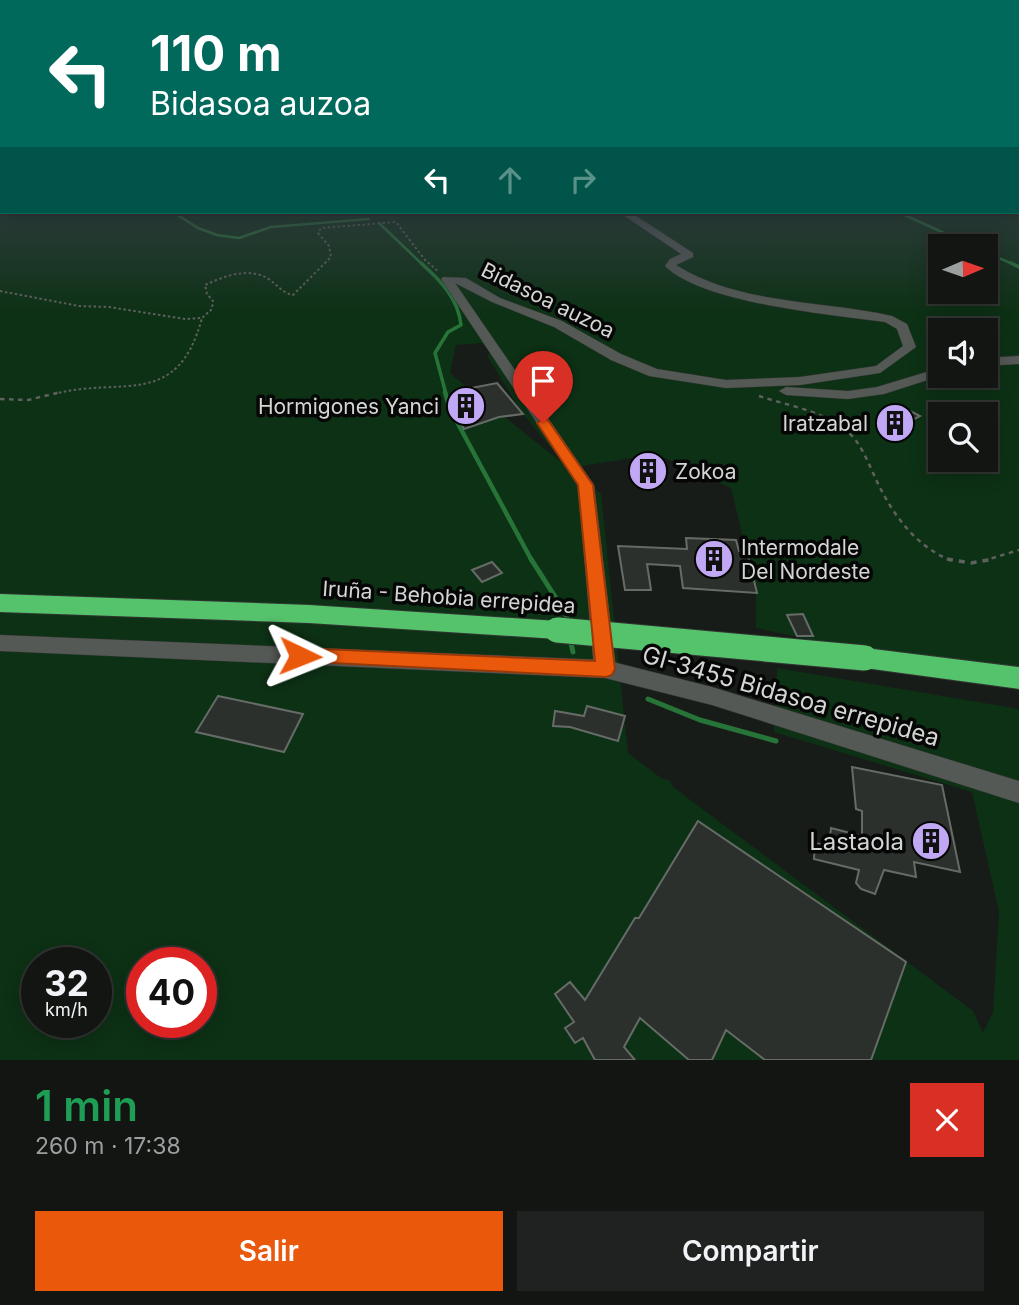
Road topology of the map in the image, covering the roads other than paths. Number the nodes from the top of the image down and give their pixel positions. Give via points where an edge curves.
1 (628, 214) edge
2 (1019, 360) edge
3 (998, 361) edge
4 (928, 376) edge
5 (726, 384) junction
6 (0, 603) edge
7 (0, 643) edge
8 (606, 669) junction
9 (1019, 678) edge
10 (1019, 792) edge

1 - 5 street, Bidasoa auzoa via 689,255 670,266 680,276 733,292 888,319 903,327 910,347 880,369 800,381
2 - 3 street
4 - 5 street, Bidasoa auzoa via 848,395
5 - 8 street, Bidasoa auzoa via 640,369 558,324 496,300 462,280 447,279 586,485
6 - 9 highway, Iruña - Behobia errepidea, bridge via 299,613 556,630 865,658
7 - 8 street, GI-3455 Bidasoa errepidea
8 - 10 street, GI-3455 Bidasoa errepidea via 712,696

